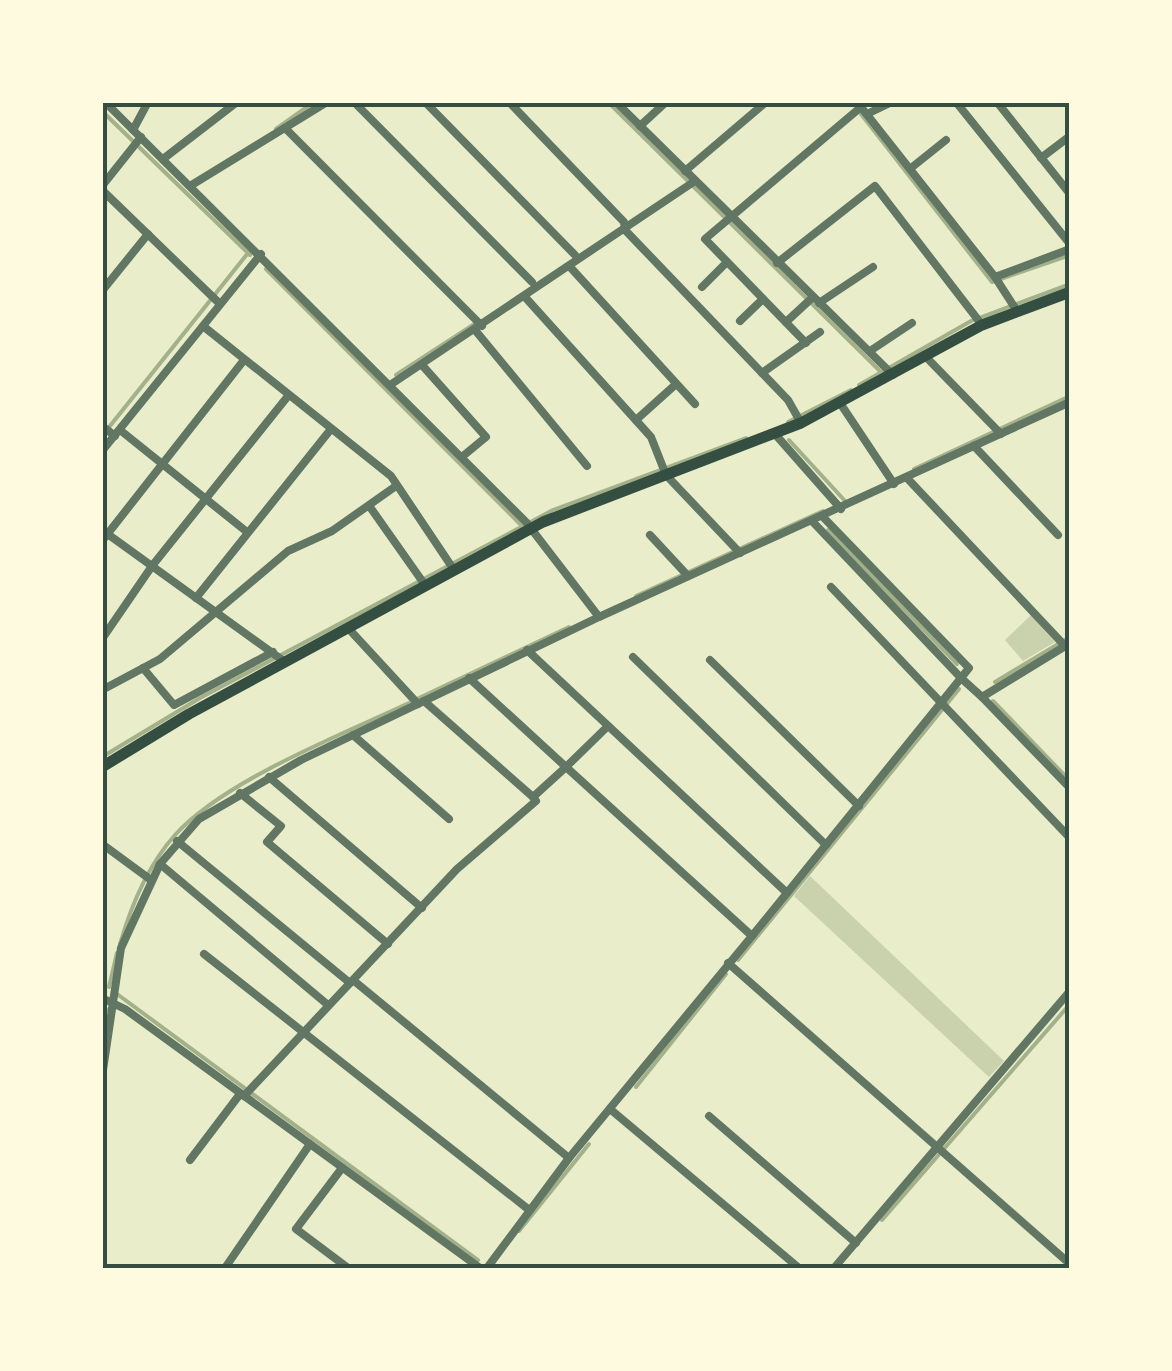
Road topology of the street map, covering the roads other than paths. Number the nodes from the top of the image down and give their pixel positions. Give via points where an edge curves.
1 (105, 102) edge
2 (148, 102) edge
3 (236, 102) edge
4 (327, 102) edge
5 (354, 102) edge
6 (426, 102) edge
7 (509, 102) edge
8 (616, 102) edge
9 (666, 102) edge
10 (766, 102) edge
11 (892, 102) edge
12 (956, 102) edge
13 (996, 102) edge
14 (862, 108) edge
15 (640, 126) junction
16 (286, 129) junction
17 (133, 130) junction
18 (1070, 136) edge
19 (946, 140) dead end
20 (138, 141) junction
21 (1041, 158) junction
22 (163, 159) junction
23 (911, 168) junction
24 (685, 171) junction
25 (691, 184) junction
26 (190, 186) junction
27 (102, 188) edge
28 (1070, 194) edge
29 (726, 218) junction
30 (624, 227) junction
31 (148, 234) junction
32 (1070, 246) edge
33 (261, 254) junction
34 (575, 255) dead end
35 (727, 262) junction
36 (777, 263) junction
37 (874, 267) dead end
38 (571, 268) junction
39 (997, 279) junction
40 (532, 282) dead end
41 (702, 287) dead end
42 (102, 290) edge
43 (1070, 292) edge
44 (526, 297) junction
45 (215, 299) junction
46 (763, 299) junction
47 (812, 301) junction
48 (1015, 306) junction
49 (980, 320) junction
50 (740, 321) dead end
51 (786, 322) junction
52 (912, 322) dead end
53 (479, 325) junction
54 (203, 326) junction
55 (820, 332) dead end
56 (806, 342) junction
57 (870, 351) junction
58 (926, 356) junction
59 (244, 360) junction
60 (422, 365) junction
61 (889, 371) junction
62 (762, 373) junction
63 (390, 384) junction
64 (675, 385) junction
65 (288, 396) junction
66 (1070, 402) edge
67 (840, 403) junction
68 (694, 404) dead end
69 (799, 419) junction
70 (636, 420) junction
71 (331, 429) junction
72 (110, 430) edge
73 (998, 431) junction
74 (776, 434) junction
75 (974, 446) junction
76 (102, 451) edge
77 (462, 456) junction
78 (162, 464) junction
79 (588, 466) dead end
80 (664, 470) junction
81 (906, 478) junction
82 (893, 481) junction
83 (396, 486) junction
84 (205, 498) junction
85 (840, 505) junction
86 (370, 507) junction
87 (824, 517) junction
88 (812, 520) junction
89 (528, 525) junction
90 (248, 532) junction
91 (104, 535) edge
92 (650, 535) dead end
93 (1058, 535) dead end
94 (738, 550) junction
95 (450, 565) junction
96 (152, 566) junction
97 (687, 574) junction
98 (422, 581) junction
99 (831, 587) dead end
100 (196, 598) junction
101 (215, 610) junction
102 (598, 615) junction
103 (106, 625) edge
104 (348, 628) junction
105 (102, 640) edge
106 (1064, 643) edge
107 (528, 650) junction
108 (279, 657) junction
109 (633, 657) dead end
110 (710, 660) dead end
111 (143, 668) junction
112 (469, 678) junction
113 (962, 678) junction
114 (102, 690) edge
115 (982, 697) junction
116 (421, 702) junction
117 (943, 706) junction
118 (608, 726) junction
119 (353, 735) junction
120 (102, 767) edge
121 (566, 767) junction
122 (269, 777) junction
123 (1070, 788) edge
124 (240, 792) junction
125 (533, 797) junction
126 (858, 806) junction
127 (449, 820) dead end
128 (1070, 838) edge
129 (177, 841) junction
130 (102, 844) edge
131 (826, 845) junction
132 (160, 864) junction
133 (148, 878) junction
134 (787, 893) junction
135 (422, 908) junction
136 (752, 936) junction
137 (388, 944) junction
138 (204, 954) dead end
139 (728, 963) junction
140 (352, 981) junction
141 (1070, 991) edge
142 (107, 1000) edge
143 (328, 1005) junction
144 (302, 1034) junction
145 (102, 1076) edge
146 (245, 1093) junction
147 (610, 1109) junction
148 (709, 1116) dead end
149 (310, 1144) junction
150 (940, 1149) junction
151 (569, 1158) junction
152 (190, 1160) dead end
153 (342, 1168) junction
154 (528, 1209) junction
155 (856, 1244) junction
156 (1070, 1264) edge
157 (224, 1268) edge
158 (348, 1268) edge
159 (483, 1268) edge
160 (799, 1268) edge
161 (834, 1268) edge

1 - 17 street
2 - 17 street
3 - 22 street
4 - 16 street
5 - 40 street
6 - 34 street
7 - 30 street
8 - 15 street
9 - 15 street
10 - 24 street
11 - 14 street
12 - 32 street
13 - 21 street
14 - 23 street
14 - 29 street
15 - 24 street
16 - 26 street
16 - 53 street
17 - 20 street
18 - 21 street
19 - 23 street
20 - 22 street
20 - 27 street
21 - 28 street
22 - 26 street
23 - 39 street
24 - 25 street
25 - 29 street
25 - 30 street
26 - 33 street
27 - 31 street
29 - 35 street via 705,239
29 - 36 street
30 - 38 street
30 - 62 street
31 - 42 street
31 - 45 street
32 - 39 street
33 - 45 street
33 - 63 street
35 - 41 street
35 - 46 street
36 - 47 street
36 - 49 street via 875,186
37 - 47 street
38 - 44 street
38 - 64 street
39 - 48 street
43 - 48 main road
44 - 53 street
44 - 70 street
45 - 54 street
46 - 50 street
46 - 51 street
47 - 51 street
47 - 57 street
48 - 49 main road
49 - 58 main road
51 - 56 street
52 - 57 street
53 - 60 street
53 - 79 street
54 - 59 street
54 - 72 street
55 - 56 street
56 - 62 street
57 - 61 street
58 - 61 main road
58 - 73 street
59 - 65 street
59 - 78 street
60 - 63 street
60 - 77 street via 486,437
61 - 67 main road
62 - 69 street
63 - 77 street
64 - 68 street
64 - 70 street
65 - 71 street
65 - 84 street
66 - 73 street
67 - 69 main road
67 - 82 street
69 - 74 main road
70 - 80 street
71 - 83 street
71 - 90 street
72 - 76 street
72 - 78 street
73 - 75 street
74 - 80 main road
74 - 85 street
75 - 81 street
75 - 93 street
77 - 89 street
78 - 84 street
78 - 91 street
80 - 89 main road
80 - 94 street
81 - 82 street
81 - 106 street
82 - 85 street
83 - 86 street
83 - 95 street
84 - 90 street
84 - 96 street
85 - 87 street
86 - 98 street
86 - 101 street via 288,552
87 - 88 street
87 - 113 street via 969,668
88 - 94 street
88 - 113 street
89 - 95 main road
89 - 102 street
90 - 100 street
91 - 96 street
92 - 97 street
94 - 97 street
95 - 98 main road
96 - 100 street
96 - 103 street
97 - 102 street
98 - 104 main road
99 - 117 street
100 - 101 street
101 - 108 street
101 - 111 street
102 - 107 street
103 - 105 street
104 - 108 main road
104 - 116 street
106 - 115 street
107 - 112 street
107 - 118 street
108 - 111 street via 174,705
108 - 120 main road
109 - 131 street
110 - 126 street
111 - 114 street
112 - 116 street
112 - 121 street
113 - 115 street
113 - 117 street
115 - 123 street
116 - 119 street
116 - 125 street
117 - 126 street
117 - 128 street
118 - 121 street
118 - 134 street
119 - 122 street
119 - 127 street
121 - 125 street
121 - 136 street
122 - 124 street
122 - 135 street
124 - 129 street
124 - 137 street via 281,826 268,842
125 - 135 street
126 - 131 street
129 - 132 street
129 - 140 street
130 - 133 street
131 - 134 street
132 - 133 street
132 - 143 street
133 - 142 street
134 - 136 street
135 - 137 street
136 - 139 street
137 - 140 street
138 - 144 street
139 - 147 street
139 - 150 street
140 - 143 street
140 - 151 street
141 - 150 street
142 - 145 street
142 - 146 street
143 - 144 street
144 - 146 street
144 - 154 street
146 - 149 street
146 - 152 street
147 - 151 street
147 - 160 street
148 - 155 street
149 - 153 street
149 - 157 street
150 - 155 street
150 - 156 street
151 - 154 street
153 - 158 street via 296,1229
153 - 159 street
154 - 159 street
155 - 161 street

